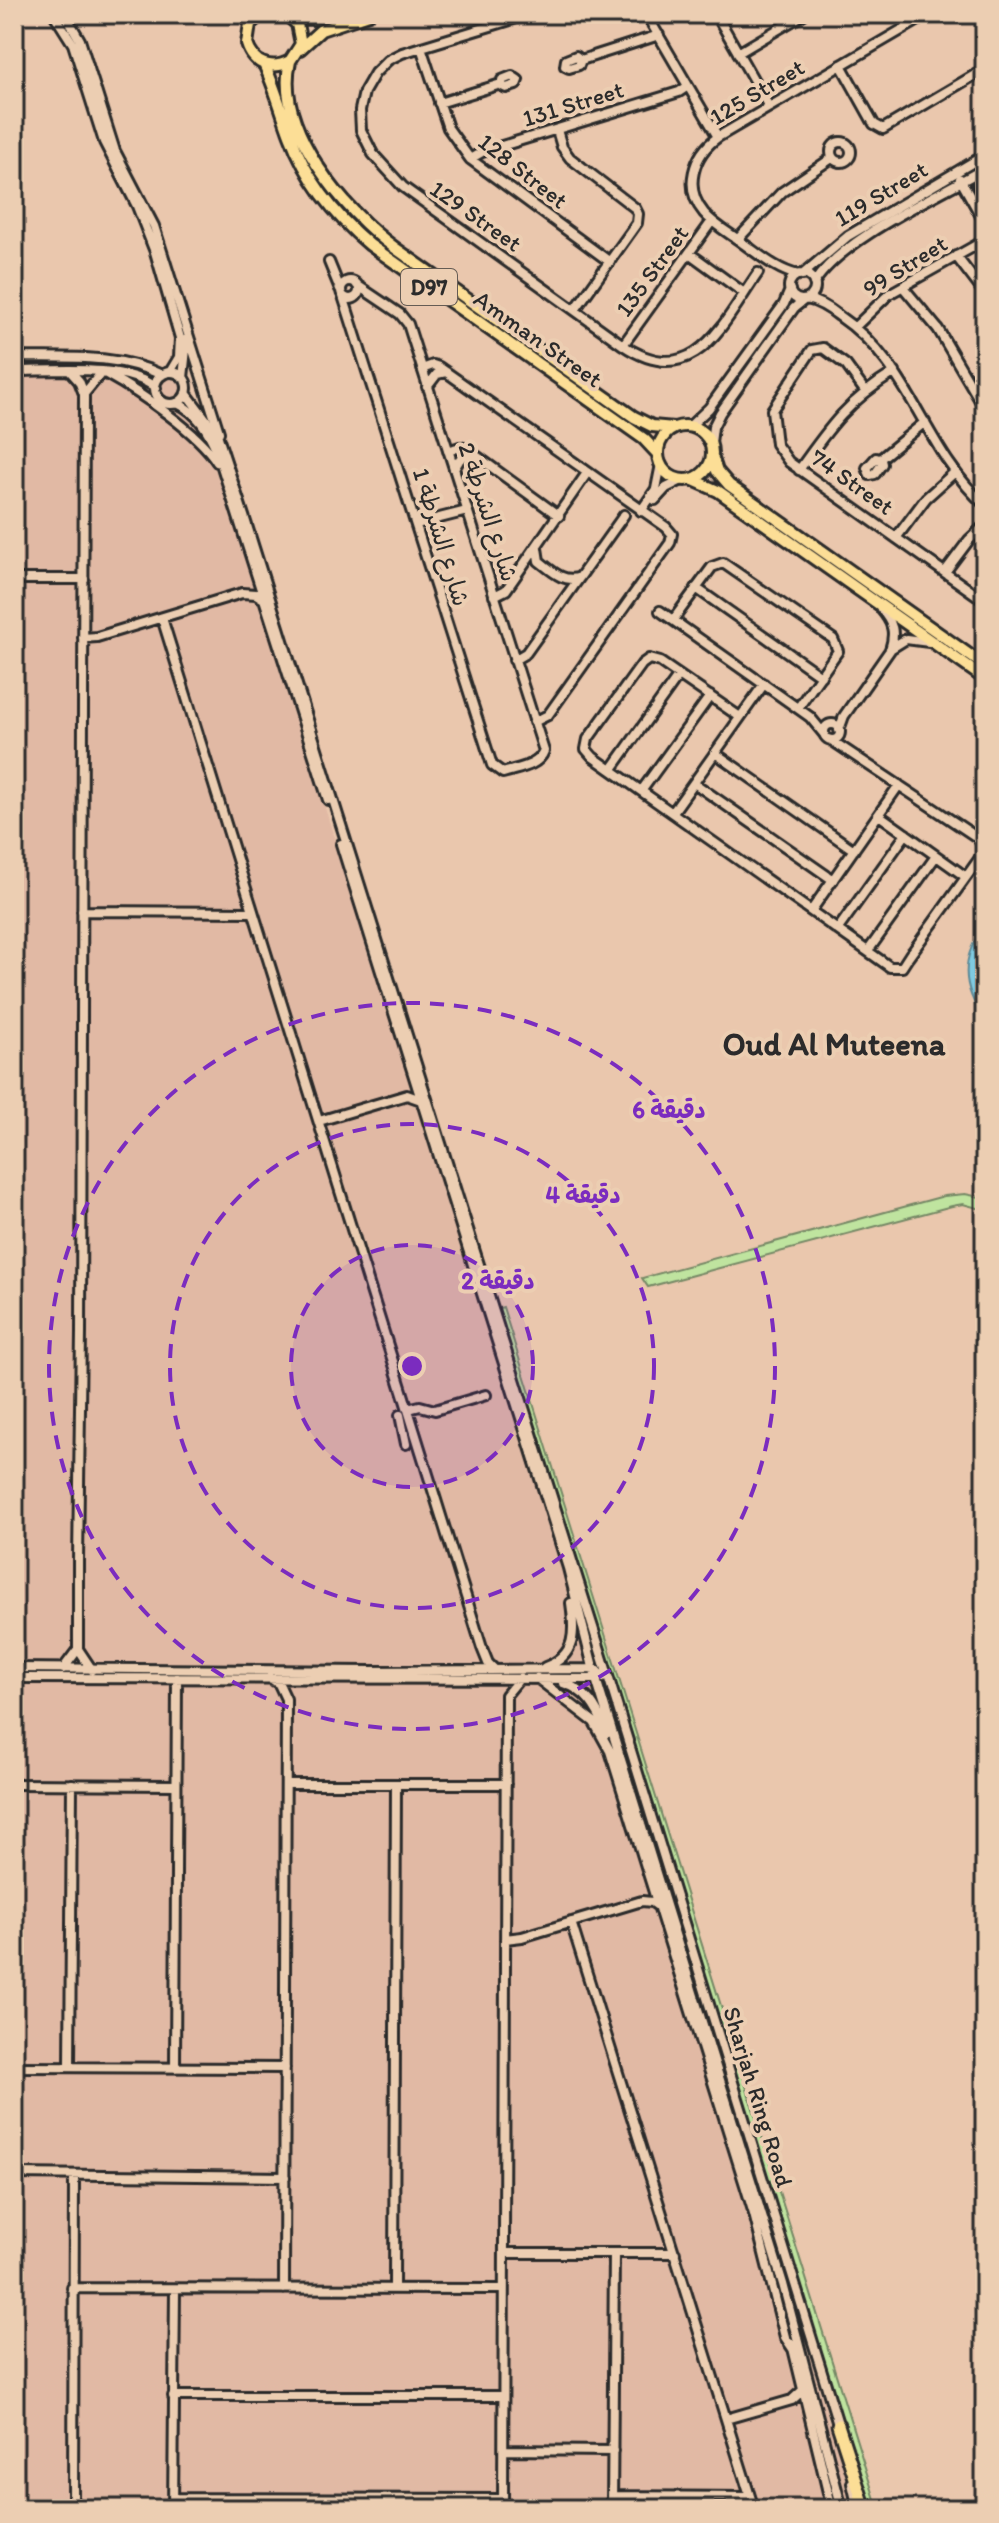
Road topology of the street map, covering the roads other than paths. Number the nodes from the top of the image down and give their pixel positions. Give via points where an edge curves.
1 (54, 14) edge
2 (65, 14) edge
3 (261, 14) edge
4 (332, 14) edge
5 (369, 14) edge
6 (530, 14) edge
7 (646, 14) edge
8 (716, 14) edge
9 (784, 14) edge
10 (804, 14) edge
11 (929, 14) edge
12 (289, 16) edge
13 (250, 19) edge
14 (789, 23) junction
15 (659, 35) junction
16 (421, 47) junction
17 (299, 50) junction
18 (738, 53) junction
19 (581, 60) dead end
20 (290, 61) junction
21 (264, 64) junction
22 (841, 65) junction
23 (985, 69) edge
24 (501, 84) dead end
25 (688, 86) junction
26 (439, 103) junction
27 (769, 107) junction
28 (557, 130) junction
29 (718, 137) junction
30 (982, 157) edge
31 (832, 158) dead end
32 (470, 159) junction
33 (981, 171) edge
34 (961, 182) junction
35 (985, 201) edge
36 (712, 221) junction
37 (985, 223) edge
38 (738, 239) junction
39 (980, 243) dead end
40 (689, 253) junction
41 (956, 256) junction
42 (329, 262) dead end
43 (610, 262) junction
44 (778, 268) junction
45 (758, 273) dead end
46 (800, 275) junction
47 (357, 285) junction
48 (814, 285) junction
49 (903, 287) junction
50 (790, 288) junction
51 (343, 289) junction
52 (744, 293) junction
53 (985, 294) edge
54 (372, 295) junction
55 (356, 297) junction
56 (805, 299) junction
57 (823, 304) junction
58 (575, 310) junction
59 (348, 313) junction
60 (185, 323) junction
61 (855, 327) junction
62 (623, 345) junction
63 (415, 347) junction
64 (14, 357) edge
65 (442, 370) junction
66 (14, 371) edge
67 (70, 371) junction
68 (422, 371) junction
69 (102, 372) junction
70 (895, 372) junction
71 (166, 374) junction
72 (183, 378) junction
73 (427, 387) junction
74 (156, 388) junction
75 (865, 391) junction
76 (186, 393) junction
77 (84, 394) junction
78 (177, 403) junction
79 (985, 409) edge
80 (925, 422) junction
81 (690, 426) junction
82 (674, 428) junction
83 (441, 430) junction
84 (220, 441) junction
85 (711, 443) junction
86 (467, 450) junction
87 (449, 453) junction
88 (712, 456) junction
89 (660, 459) junction
90 (880, 459) dead end
91 (454, 469) junction
92 (799, 470) junction
93 (222, 471) junction
94 (955, 472) junction
95 (588, 474) junction
96 (687, 479) junction
97 (652, 499) junction
98 (630, 503) junction
99 (985, 505) edge
100 (467, 509) junction
101 (643, 512) junction
102 (624, 515) dead end
103 (559, 516) junction
104 (658, 522) junction
105 (419, 525) junction
106 (983, 527) dead end
107 (896, 538) junction
108 (537, 548) junction
109 (945, 572) junction
110 (580, 576) junction
111 (14, 579) edge
112 (84, 579) junction
113 (489, 579) junction
114 (508, 587) junction
115 (696, 588) junction
116 (494, 594) junction
117 (265, 600) junction
118 (985, 601) edge
119 (878, 605) junction
120 (499, 611) junction
121 (660, 611) dead end
122 (162, 618) junction
123 (673, 620) junction
124 (83, 638) junction
125 (931, 642) junction
126 (510, 645) junction
127 (890, 650) junction
128 (528, 651) junction
129 (514, 658) junction
130 (985, 666) edge
131 (518, 671) junction
132 (679, 675) junction
133 (821, 676) junction
134 (985, 679) edge
135 (764, 684) junction
136 (710, 696) junction
137 (528, 703) junction
138 (798, 708) junction
139 (549, 713) junction
140 (740, 717) junction
141 (810, 717) junction
142 (534, 720) junction
143 (835, 728) junction
144 (538, 734) junction
145 (828, 737) junction
146 (850, 751) junction
147 (715, 753) junction
148 (542, 757) joint
149 (612, 769) junction
150 (694, 783) junction
151 (899, 785) junction
152 (642, 790) junction
153 (673, 812) junction
154 (879, 815) junction
155 (906, 834) junction
156 (854, 850) junction
157 (936, 856) junction
158 (966, 877) junction
159 (833, 880) junction
160 (82, 911) junction
161 (811, 911) junction
162 (253, 912) junction
163 (838, 929) junction
164 (868, 951) junction
165 (415, 1079) junction
166 (407, 1095) junction
167 (421, 1100) junction
168 (319, 1121) junction
169 (486, 1395) dead end
170 (408, 1409) junction
171 (400, 1415) dead end
172 (415, 1431) junction
173 (572, 1562) junction
174 (572, 1582) junction
175 (482, 1648) junction
176 (78, 1649) junction
177 (14, 1668) edge
178 (63, 1669) junction
179 (494, 1669) junction
180 (92, 1670) junction
181 (475, 1670) junction
182 (599, 1674) junction
183 (540, 1676) junction
184 (14, 1678) edge
185 (177, 1678) junction
186 (270, 1678) junction
187 (520, 1678) junction
188 (302, 1679) junction
189 (493, 1680) junction
190 (506, 1695) junction
191 (286, 1699) junction
192 (634, 1783) junction
193 (14, 1784) edge
194 (72, 1784) junction
195 (286, 1784) junction
196 (396, 1784) junction
197 (506, 1784) junction
198 (176, 1785) junction
199 (653, 1888) junction
200 (642, 1901) junction
201 (659, 1907) junction
202 (571, 1922) junction
203 (505, 1939) junction
204 (14, 2067) edge
205 (70, 2067) junction
206 (175, 2068) junction
207 (285, 2068) junction
208 (14, 2174) edge
209 (74, 2175) junction
210 (285, 2177) junction
211 (504, 2253) junction
212 (614, 2253) junction
213 (675, 2253) junction
214 (779, 2273) junction
215 (72, 2288) junction
216 (175, 2289) junction
217 (284, 2289) junction
218 (394, 2289) junction
219 (503, 2289) junction
220 (793, 2349) junction
221 (803, 2390) junction
222 (173, 2396) junction
223 (503, 2396) junction
224 (792, 2400) junction
225 (806, 2405) junction
226 (726, 2419) junction
227 (838, 2425) junction
228 (504, 2450) junction
229 (613, 2451) junction
230 (613, 2496) junction
231 (750, 2497) junction
232 (173, 2498) junction
233 (503, 2499) junction
234 (73, 2509) edge
235 (173, 2509) edge
236 (503, 2509) edge
237 (612, 2509) edge
238 (754, 2509) edge
239 (832, 2509) edge
240 (842, 2509) edge
241 (858, 2509) edge
242 (865, 2509) edge

1 - 71 street via 73,44 104,142 155,252 180,338 178,361
2 - 60 street via 80,40 115,151 154,226
3 - 13 main road
4 - 12 main road via 315,19
5 - 17 main road via 321,30
6 - 16 street, 129 Street
7 - 15 street
8 - 18 street
9 - 14 street
10 - 14 street
11 - 22 street, 125 Street
12 - 17 main road via 300,30
13 - 21 main road, Amman Street via 247,44
14 - 18 street
15 - 19 street
15 - 25 street
16 - 26 street, 128 Street
16 - 58 street, 129 Street via 388,60 367,86 360,116 369,148 410,193
17 - 20 main road
18 - 27 street
20 - 21 main road
20 - 82 main road, Amman Street / D97 via 288,90 309,149 336,193 362,221 634,417
21 - 89 main road, Amman Street / D97 via 307,170 352,229 644,439
22 - 23 street via 871,116 882,125 897,122
22 - 27 street, 125 Street
24 - 26 street
25 - 28 street, 131 Street
25 - 29 street
26 - 32 street, 128 Street via 453,138
27 - 29 street, 125 Street
28 - 32 street, 131 Street
28 - 43 street via 570,158 638,212 637,223
29 - 36 street, 125 Street via 699,157 693,179 697,201
30 - 34 street via 962,173
30 - 46 street, 119 Street via 848,236
31 - 38 street via 782,192
32 - 43 street, 128 Street
33 - 34 street, 119 Street
33 - 35 street via 978,187
34 - 37 street
34 - 48 street, 119 Street via 852,245
36 - 38 street, 125 Street
36 - 40 street, 135 Street
38 - 44 street, 125 Street
39 - 41 street, 99 Street
40 - 52 street
40 - 62 street, 135 Street
41 - 49 street, 99 Street
41 - 53 street
42 - 51 street
43 - 58 street
44 - 46 street, 125 Street
44 - 50 street, 125 Street
45 - 52 street, 129 Street
46 - 48 street
46 - 50 street
47 - 51 street, شارع الشرطة 2 via 351,281
47 - 54 street, شارع الشرطة 2
47 - 55 street
48 - 56 street
48 - 57 street
49 - 61 street, 99 Street via 877,303
49 - 79 street via 938,329
50 - 56 street via 793,296
50 - 81 street via 709,408
51 - 55 street
51 - 59 street, شارع الشرطة 1
52 - 62 street, 129 Street via 712,339 684,359 654,361
54 - 55 street
54 - 63 street, شارع الشرطة 2 via 402,316
55 - 59 street
56 - 57 street
56 - 85 street via 720,413
57 - 61 street
58 - 62 street, 129 Street
59 - 105 street, شارع الشرطة 1
60 - 72 street
60 - 84 street
61 - 70 street
63 - 65 street
63 - 68 street, شارع الشرطة 2
64 - 71 street via 111,359
65 - 68 street
65 - 73 street
65 - 95 street
66 - 67 street
67 - 69 street
67 - 77 street
68 - 73 street, شارع الشرطة 2
69 - 74 street via 132,375
69 - 77 street
69 - 93 street via 191,433
70 - 75 street
70 - 80 street
71 - 72 street
71 - 74 street
72 - 76 street
73 - 83 street, شارع الشرطة 2
74 - 78 street via 163,401
75 - 92 street via 837,417
75 - 92 street, 74 Street via 851,370 823,348 803,362 772,415 778,449
76 - 78 street
76 - 84 street
77 - 112 street
78 - 93 street via 209,433
80 - 90 street
80 - 94 street
81 - 82 main road
81 - 85 main road
82 - 89 main road via 660,441
83 - 86 street
83 - 87 street, شارع الشرطة 2
84 - 173 street
85 - 88 main road
86 - 87 street
86 - 91 street
86 - 103 street
87 - 91 street, شارع الشرطة 2
88 - 96 main road via 703,473
88 - 130 main road via 729,485
89 - 96 main road via 671,476
89 - 97 street
91 - 100 street, شارع الشرطة 2
92 - 107 street, 74 Street
93 - 117 street
94 - 99 street
94 - 107 street via 926,498
95 - 98 street
95 - 103 street
96 - 97 street
96 - 119 main road via 714,488
97 - 98 street
97 - 101 street
97 - 104 street
98 - 101 street
100 - 105 street
100 - 113 street, شارع الشرطة 2
101 - 104 street
102 - 110 street
103 - 108 street
104 - 139 street via 668,535 665,550
105 - 148 street, شارع الشرطة 1 via 492,765 503,773
106 - 109 street
107 - 109 street, 74 Street
108 - 110 street via 539,561 564,579
108 - 114 street
109 - 118 street, 74 Street
110 - 128 street
111 - 112 street
112 - 124 street
113 - 114 street
113 - 116 street, شارع الشرطة 2
114 - 116 street
114 - 120 street
115 - 123 street
115 - 133 street
115 - 133 street via 712,567 725,564 833,639 838,651
116 - 120 street, شارع الشرطة 2
117 - 122 street via 242,593
117 - 165 street
119 - 125 main road
119 - 127 street via 894,628
120 - 126 street, شارع الشرطة 2
121 - 123 street
122 - 124 street
122 - 162 street
123 - 135 street
124 - 160 street
125 - 127 street via 909,639
125 - 134 main road
126 - 128 street
126 - 129 street, شارع الشرطة 2
127 - 143 street
128 - 129 street
128 - 131 street
129 - 131 street, شارع الشرطة 2
131 - 137 street, شارع الشرطة 2
132 - 136 street
132 - 149 street
132 - 149 street via 660,662 646,661 593,733 589,747
133 - 138 street
135 - 138 street
135 - 140 street
136 - 140 street
136 - 152 street
137 - 139 street
137 - 142 street, شارع الشرطة 2
138 - 141 street
139 - 142 street
139 - 144 street
140 - 147 street
141 - 143 street
141 - 145 street
142 - 144 street, شارع الشرطة 2
143 - 145 street via 837,737
143 - 145 street via 824,729
143 - 146 street
144 - 148 street, شارع الشرطة 2
145 - 146 street
146 - 151 street
147 - 150 street
147 - 156 street
149 - 152 street
150 - 153 street
150 - 159 street
151 - 154 street
151 - 158 street via 973,835 981,849
152 - 153 street
153 - 161 street
154 - 155 street
154 - 156 street
155 - 157 street
155 - 163 street
156 - 159 street
157 - 158 street
157 - 164 street
158 - 164 street via 898,965
159 - 161 street
160 - 162 street
160 - 176 street
161 - 163 street
162 - 168 street
163 - 164 street
165 - 166 street
165 - 167 street
166 - 167 street
166 - 168 street
167 - 174 street
168 - 170 street
169 - 170 street via 435,1410
170 - 172 street
171 - 172 street via 405,1440
172 - 175 street
173 - 182 street
173 - 192 street via 626,1731
174 - 182 street
174 - 183 street via 572,1645
175 - 179 street
175 - 181 street via 483,1660
176 - 178 street
176 - 180 street
177 - 178 street
178 - 180 street
179 - 181 street
179 - 183 street
180 - 181 street
182 - 183 street
182 - 192 street
183 - 187 street
183 - 192 street via 569,1685 591,1700
183 - 199 street via 604,1736
184 - 185 street
185 - 186 street
185 - 198 street
186 - 188 street
186 - 191 street
187 - 189 street
187 - 190 street
188 - 189 street
188 - 191 street
189 - 190 street
190 - 197 street
191 - 195 street
192 - 214 street
192 - 227 street, Sharjah Ring Road
193 - 194 street
194 - 198 street
194 - 205 street
195 - 196 street
195 - 207 street
196 - 197 street
196 - 218 street
197 - 203 street
198 - 206 street
199 - 200 street
199 - 201 street
200 - 201 street
200 - 202 street
201 - 220 street via 754,2214 785,2337
202 - 203 street
202 - 213 street
203 - 211 street
204 - 205 street
205 - 206 street
206 - 207 street
207 - 210 street
208 - 209 street
209 - 210 street
209 - 215 street
210 - 217 street
211 - 212 street
211 - 219 street
212 - 213 street
212 - 229 street
213 - 226 street
214 - 220 street
214 - 240 street
215 - 216 street
215 - 234 street
216 - 217 street
216 - 222 street
217 - 218 street
218 - 219 street
219 - 223 street
220 - 221 street
221 - 224 street
221 - 225 street
222 - 223 street
222 - 232 street
223 - 228 street
224 - 225 street
224 - 226 street
225 - 239 street
226 - 231 street
227 - 241 street, Sharjah Ring Road
227 - 242 highway
228 - 229 street
228 - 233 street
229 - 230 street
230 - 231 street
230 - 237 street
231 - 238 street
232 - 233 street
232 - 235 street
233 - 236 street

